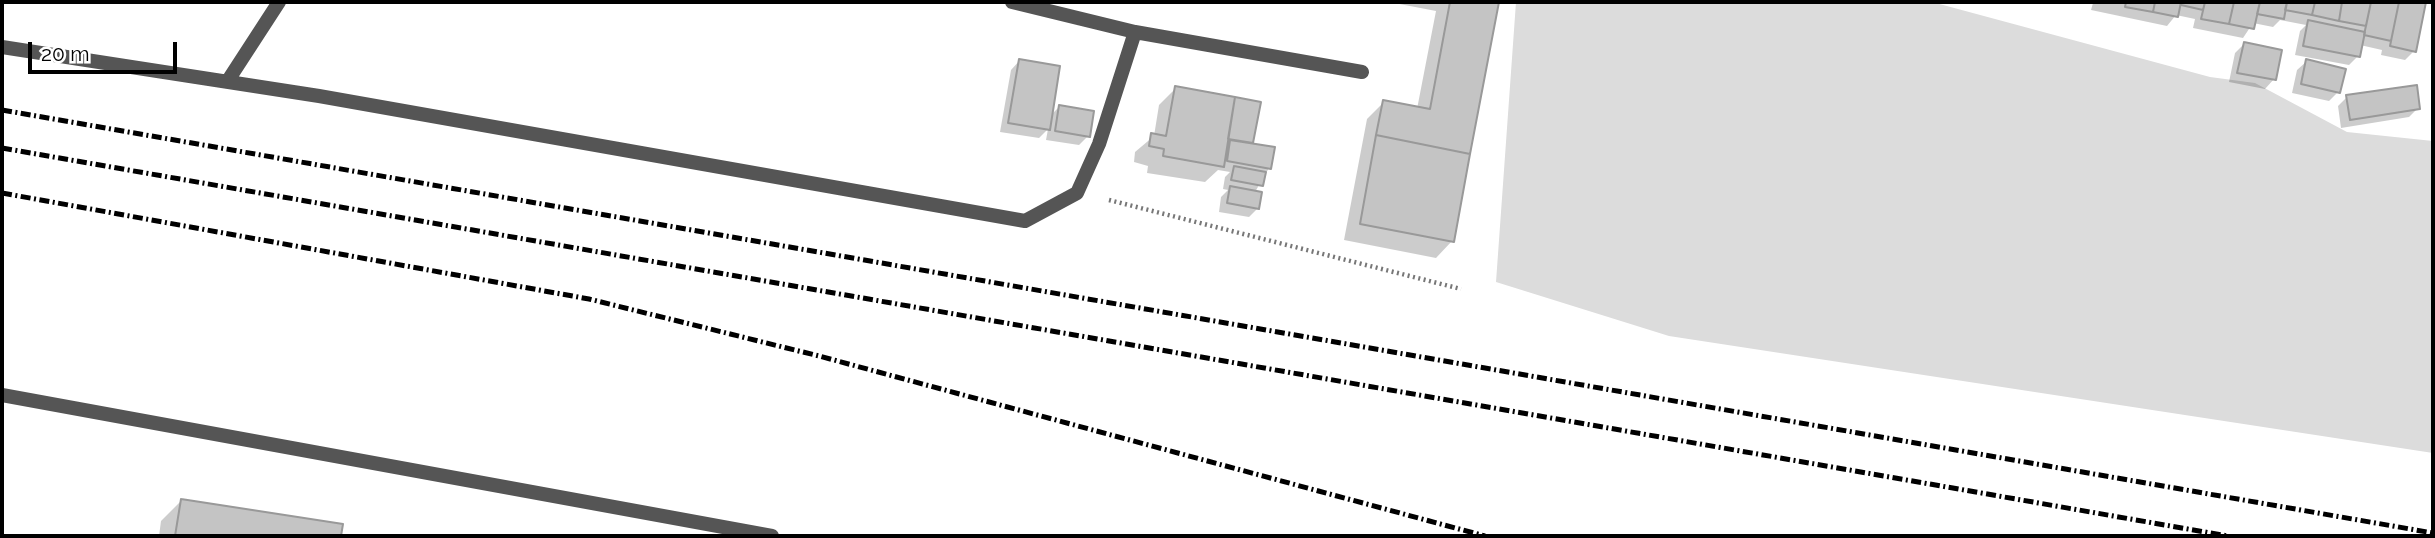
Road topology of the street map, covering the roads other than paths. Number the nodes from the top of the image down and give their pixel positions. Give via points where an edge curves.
1 (279, 2) edge
2 (1012, 2) edge
3 (1135, 32) junction
4 (2, 47) edge
5 (1362, 72) dead end
6 (227, 82) junction
7 (2, 395) edge
8 (772, 536) edge

1 - 6 street
2 - 3 street
3 - 5 street
3 - 6 street via 1099,144 1077,192 1025,221
4 - 6 street
7 - 8 street

